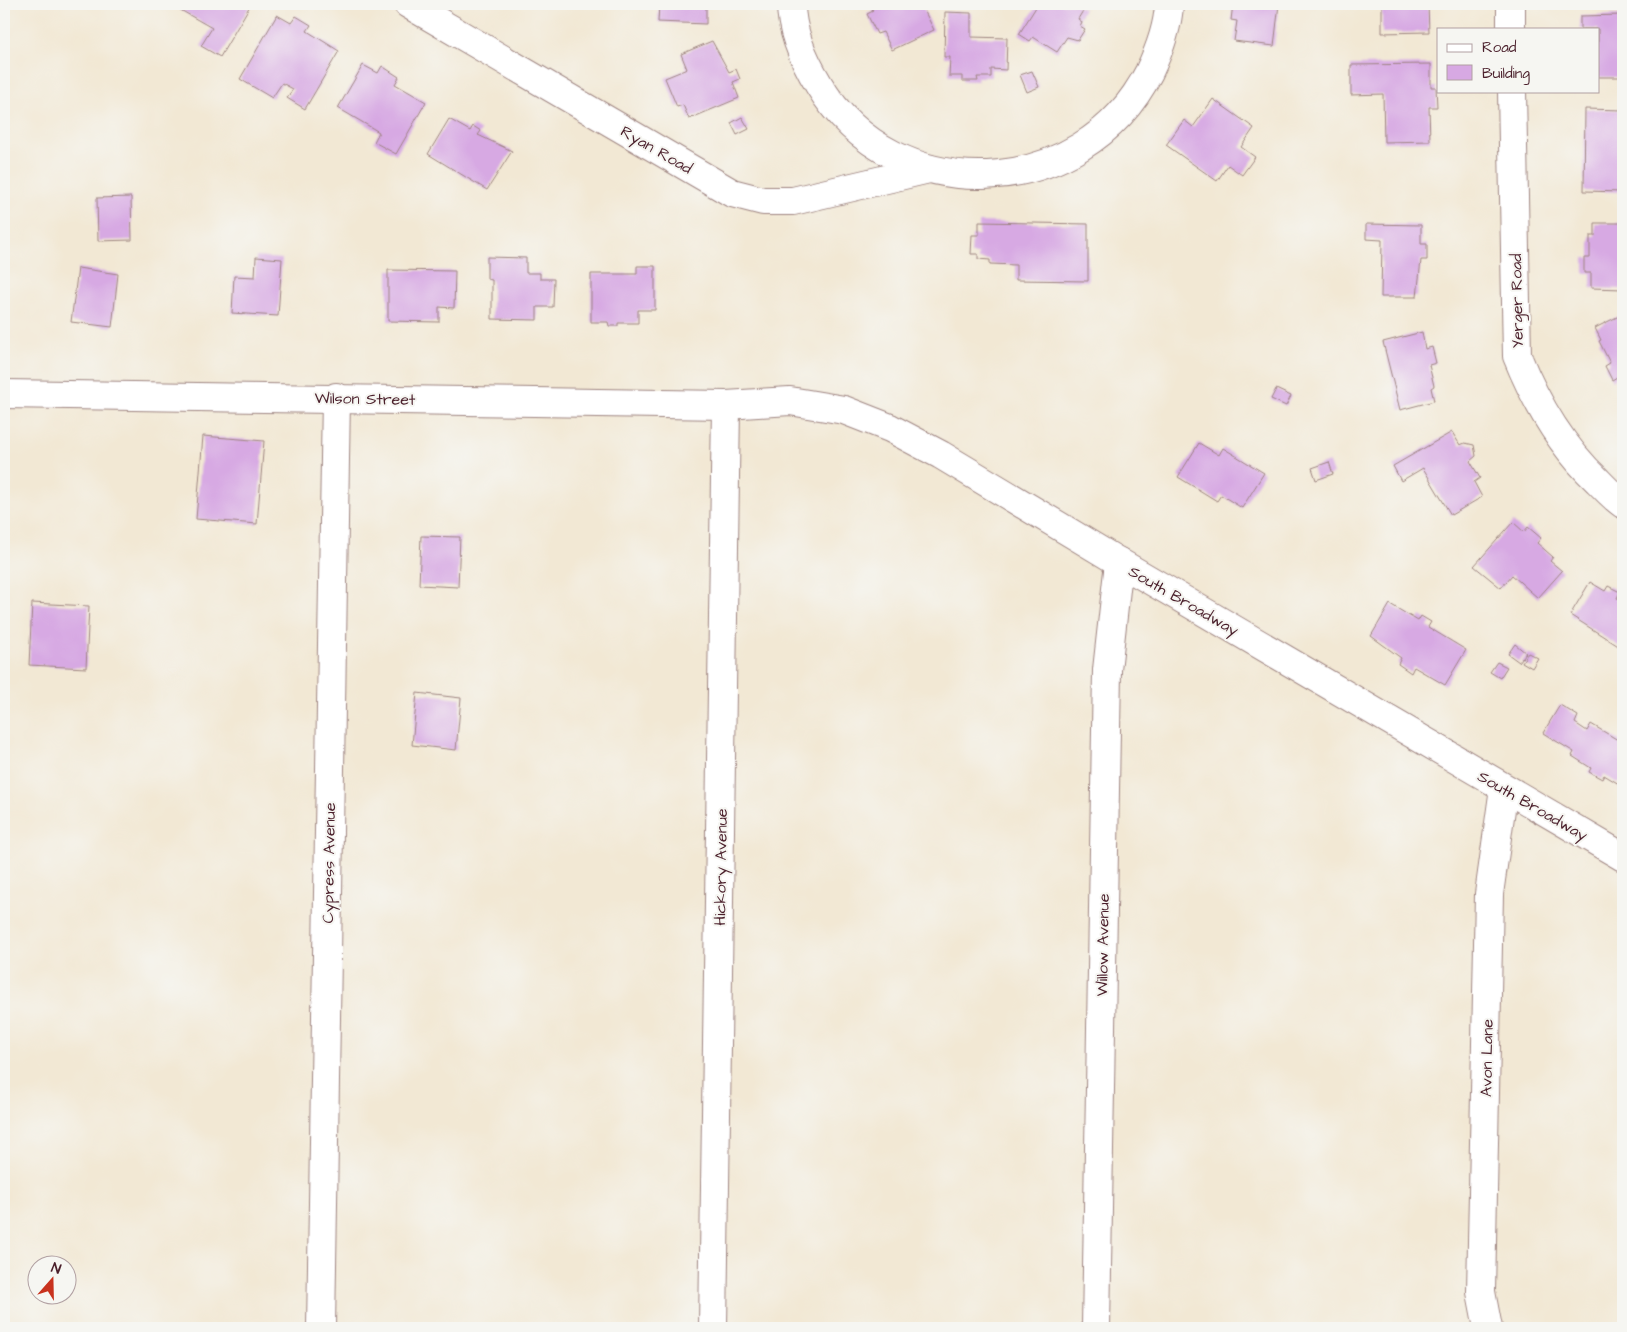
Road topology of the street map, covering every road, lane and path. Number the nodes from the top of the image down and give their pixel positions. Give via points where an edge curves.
1 (408, 4) edge
2 (791, 4) edge
3 (1168, 4) edge
4 (1511, 4) edge
5 (1511, 28) edge
6 (1512, 92) edge
7 (929, 169) junction
8 (4, 394) edge
9 (336, 397) junction
10 (726, 405) junction
11 (1623, 504) edge
12 (1120, 562) junction
13 (1504, 788) junction
14 (1623, 857) edge
15 (321, 1328) edge
16 (713, 1328) edge
17 (1096, 1328) edge
18 (1488, 1328) edge

1 - 7 street, Ryan Road via 732,193 763,201 792,201
2 - 7 street via 806,64 826,98 855,130 891,154
3 - 7 street via 1158,54 1140,90 1115,120 1084,146 1048,164 1013,173 977,176
4 - 5 street
6 - 11 street, Yerger Road via 1517,356 1552,428 1581,465
8 - 9 street, Wilson Street
9 - 10 street, Wilson Street
9 - 15 street, Cypress Avenue
10 - 12 street, South Broadway via 790,401 844,410 890,428
10 - 16 street, Hickory Avenue
12 - 13 street, South Broadway
12 - 17 street, Willow Avenue via 1107,670
13 - 14 street, South Broadway
13 - 18 street, Avon Lane via 1489,894 1481,1292

